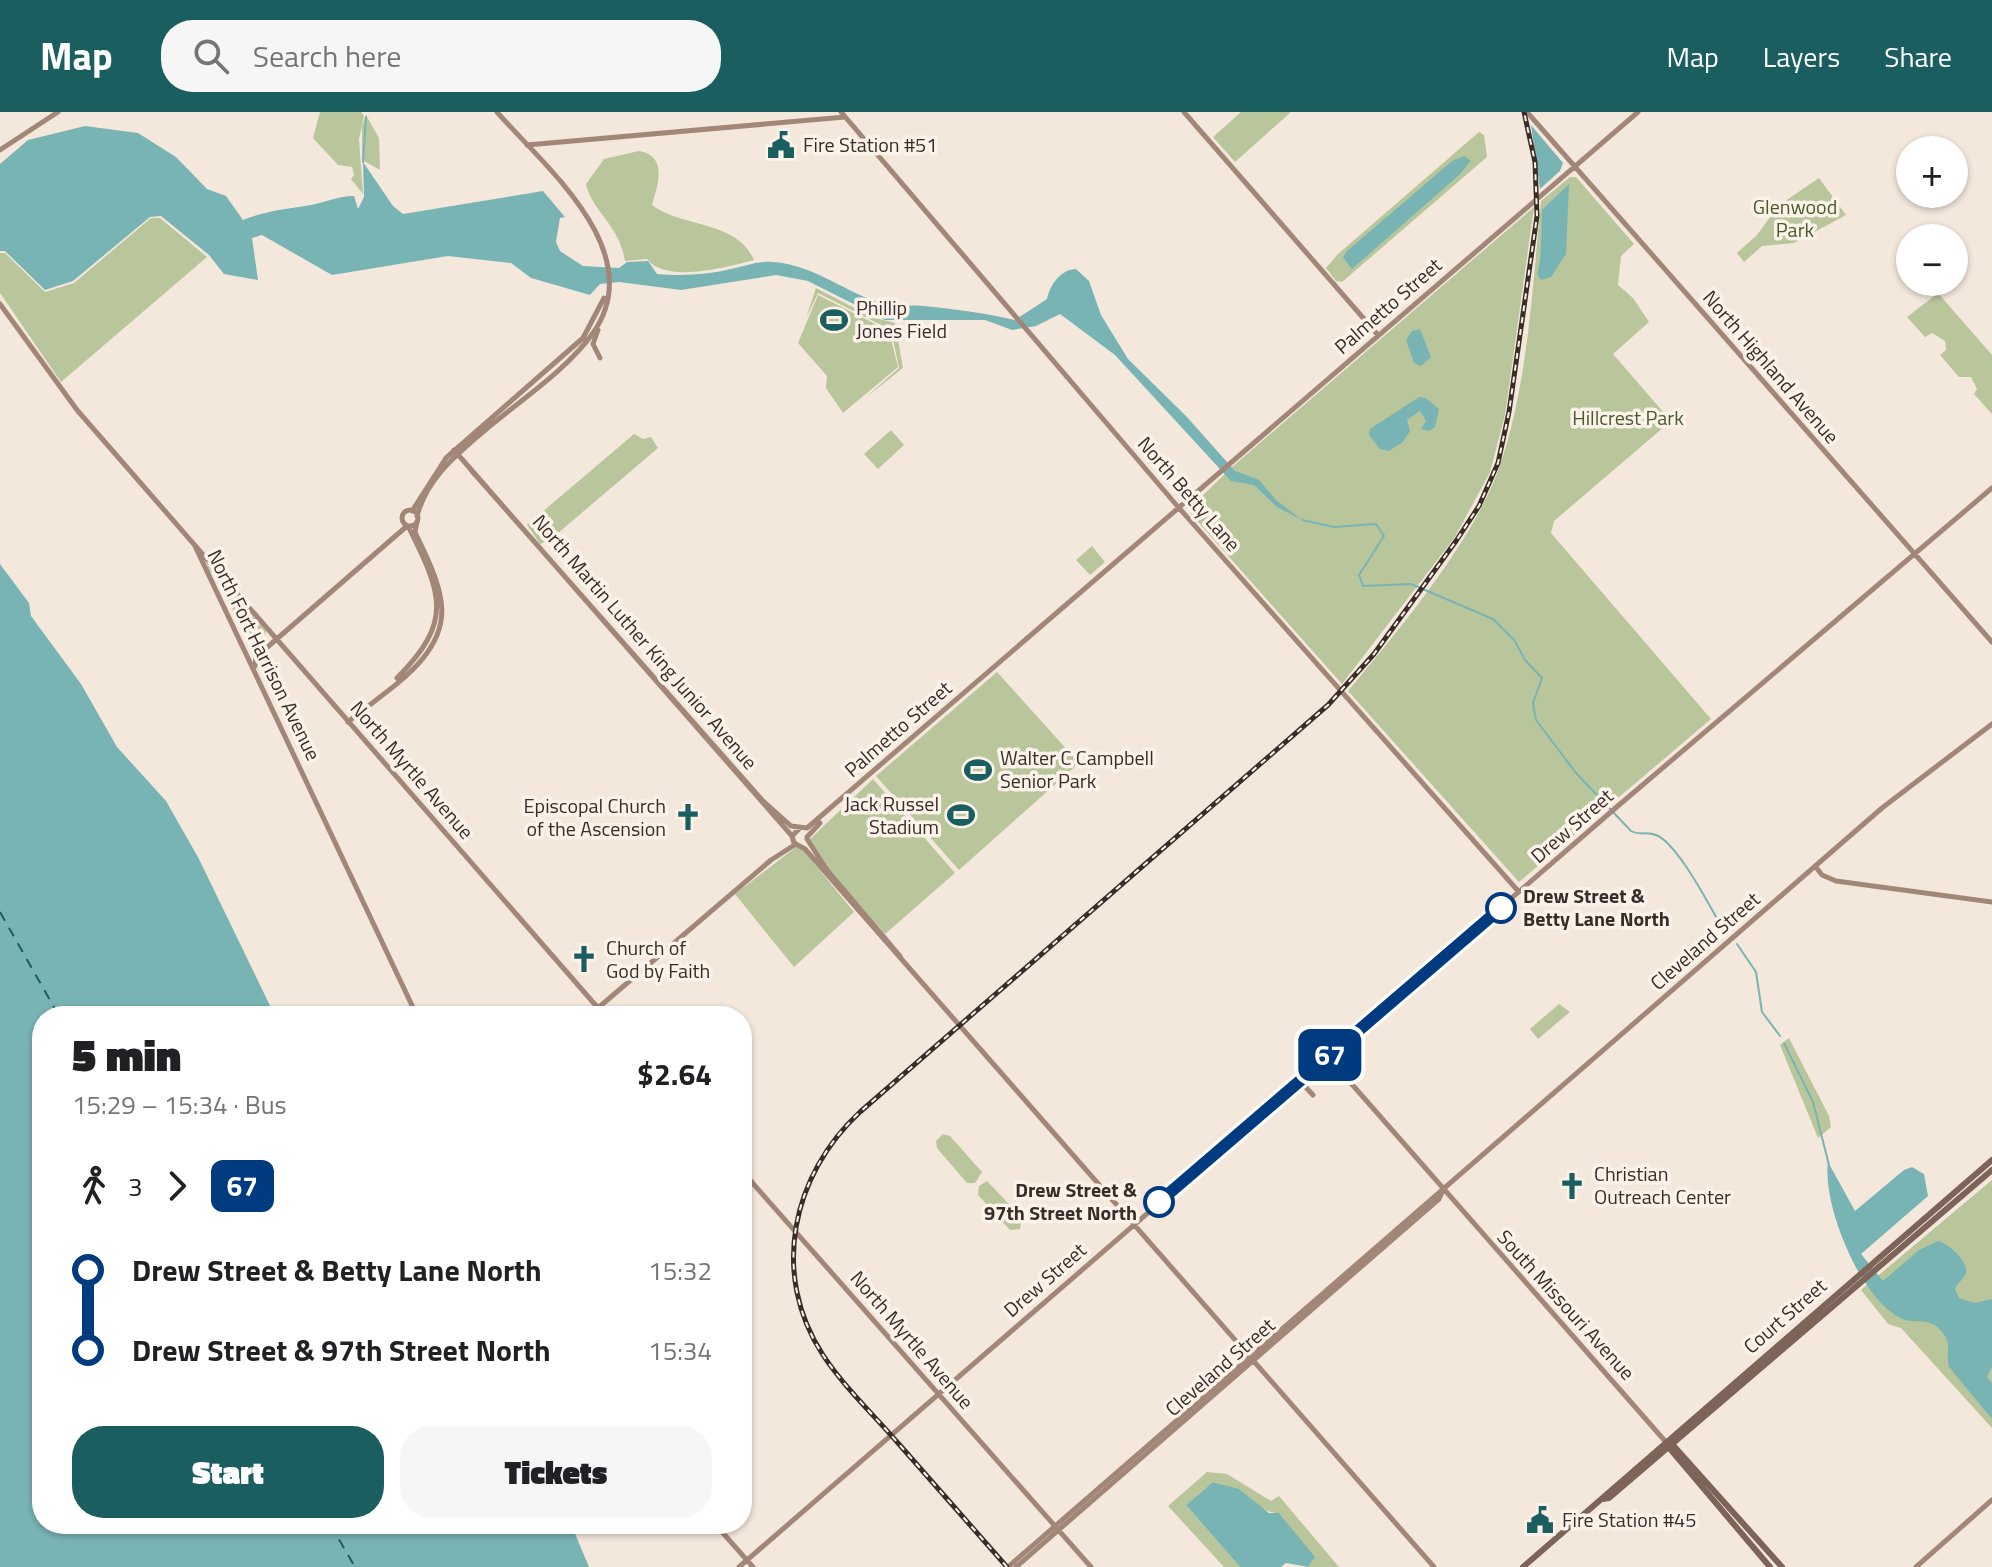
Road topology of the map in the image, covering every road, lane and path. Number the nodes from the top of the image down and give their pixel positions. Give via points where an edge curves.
1 (58, 112) edge
2 (497, 112) edge
3 (1184, 112) edge
4 (1527, 112) edge
5 (1638, 112) edge
6 (843, 114) edge
7 (526, 145) junction
8 (0, 150) edge
9 (1574, 166) junction
10 (607, 290) junction
11 (0, 304) edge
12 (600, 322) junction
13 (1378, 335) junction
14 (600, 358) dead end
15 (456, 452) junction
16 (471, 470) junction
17 (1992, 488) edge
18 (1179, 508) junction
19 (412, 511) junction
20 (417, 519) junction
21 (406, 524) junction
22 (1160, 525) junction
23 (195, 545) junction
24 (1914, 554) junction
25 (435, 636) junction
26 (277, 639) junction
27 (1992, 642) edge
28 (256, 671) junction
29 (348, 722) junction
30 (1992, 724) edge
31 (800, 829) junction
32 (792, 837) junction
33 (807, 838) junction
34 (798, 845) junction
35 (771, 860) junction
36 (1815, 866) junction
37 (1519, 892) junction
38 (1992, 902) edge
39 (904, 964) junction
40 (412, 1006) edge
41 (596, 1006) edge
42 (600, 1006) edge
43 (1328, 1057) junction
44 (1300, 1081) junction
45 (1313, 1095) dead end
46 (1992, 1160) edge
47 (1992, 1170) edge
48 (752, 1182) edge
49 (1444, 1189) junction
50 (1133, 1225) junction
51 (1874, 1266) junction
52 (1859, 1280) junction
53 (1250, 1359) junction
54 (1754, 1370) junction
55 (938, 1394) junction
56 (1689, 1430) junction
57 (1669, 1444) junction
58 (1687, 1459) junction
59 (1653, 1461) junction
60 (1685, 1468) junction
61 (1603, 1499) junction
62 (1992, 1500) edge
63 (1056, 1528) junction
64 (724, 1534) edge
65 (747, 1560) junction
66 (739, 1567) edge
67 (753, 1567) edge
68 (1008, 1567) edge
69 (1016, 1567) edge
70 (1091, 1567) edge
71 (1434, 1567) edge
72 (1523, 1567) edge
73 (1770, 1567) edge
74 (1782, 1567) edge
75 (1916, 1567) edge

1 - 8 street
2 - 7 street
3 - 13 street
4 - 9 street, North Highland Avenue
5 - 9 street, Palmetto Street
6 - 7 street
6 - 18 street, North Betty Lane
7 - 10 street via 590,218 607,262
9 - 13 street, Palmetto Street
9 - 24 street, North Highland Avenue
10 - 12 street
10 - 15 street via 589,331
11 - 23 street, North Fort Harrison Avenue via 65,396
12 - 14 street via 593,344
12 - 15 street via 578,350
13 - 18 street, Palmetto Street
15 - 16 street, North Martin Luther King Junior Avenue
15 - 19 street via 435,470
15 - 20 street via 438,474
16 - 31 street, North Martin Luther King Junior Avenue via 762,800
16 - 32 street, North Martin Luther King Junior Avenue
17 - 24 street, Drew Street
18 - 22 street, Palmetto Street
18 - 37 street, North Betty Lane
19 - 20 street
19 - 21 street via 404,514
20 - 21 street
20 - 25 street via 415,532 441,602
21 - 25 street via 436,600
21 - 26 street
22 - 31 street, Palmetto Street via 815,823
22 - 33 street, Palmetto Street
23 - 26 street, North Myrtle Avenue
23 - 28 street, North Fort Harrison Avenue
24 - 27 street, North Highland Avenue
24 - 37 street, Drew Street
25 - 29 street via 419,663
26 - 28 street via 256,657
26 - 29 street, North Myrtle Avenue
28 - 40 street, North Fort Harrison Avenue
29 - 41 street, North Myrtle Avenue
30 - 36 street, Cleveland Street
31 - 32 street, Palmetto Street
31 - 33 street, North Martin Luther King Junior Avenue
32 - 34 street, North Martin Luther King Junior Avenue
32 - 35 street
33 - 34 street, Palmetto Street
33 - 39 street
34 - 35 street
34 - 39 street
35 - 42 street
36 - 38 street via 1836,881
36 - 49 street, Cleveland Street
37 - 43 street, Drew Street
39 - 50 street
43 - 44 street, Drew Street
43 - 49 street, South Missouri Avenue
44 - 45 street
44 - 50 street, Drew Street
46 - 51 main road, Court Street
47 - 51 main road, Court Street
48 - 55 street, North Myrtle Avenue
49 - 53 street, Cleveland Street
49 - 57 street, South Missouri Avenue
50 - 53 street
50 - 55 street, Drew Street
51 - 52 main road, Court Street
52 - 54 main road, Court Street
52 - 54 main road, Court Street via 1791,1333
53 - 63 street, Cleveland Street
53 - 71 street
54 - 56 main road, Court Street
54 - 57 main road, Court Street
55 - 63 street, North Myrtle Avenue
55 - 65 street, Drew Street
56 - 57 main road, Court Street
56 - 58 main road via 1682,1445
57 - 58 main road, South Missouri Avenue
57 - 59 main road, Court Street
57 - 60 main road, South Missouri Avenue
57 - 61 main road, Court Street
58 - 74 main road, South Missouri Avenue
59 - 60 main road via 1668,1458
59 - 61 main road, Court Street
60 - 73 main road, South Missouri Avenue
61 - 72 main road, Court Street
62 - 75 street
63 - 68 street
63 - 69 street
63 - 70 street, North Myrtle Avenue
64 - 65 street
65 - 66 street, Drew Street
65 - 67 street

